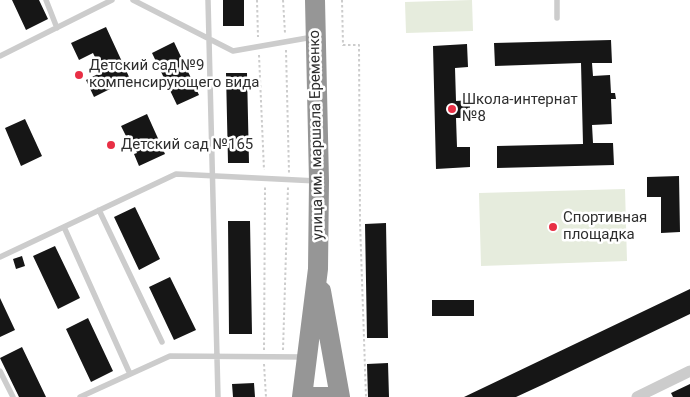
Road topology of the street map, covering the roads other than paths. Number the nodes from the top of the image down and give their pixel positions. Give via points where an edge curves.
1 (46, 0) edge
2 (112, 0) edge
3 (133, 0) edge
4 (208, 0) edge
5 (316, 0) edge
6 (557, 0) edge
7 (557, 18) dead end
8 (57, 28) junction
9 (316, 37) junction
10 (210, 39) junction
11 (0, 56) edge
12 (214, 176) junction
13 (319, 181) junction
14 (99, 210) junction
15 (64, 227) junction
16 (0, 257) edge
17 (318, 269) junction
18 (162, 342) dead end
19 (215, 356) junction
20 (307, 357) junction
21 (0, 371) edge
22 (690, 371) edge
23 (130, 374) junction
24 (13, 397) edge
25 (80, 397) edge
26 (218, 397) edge
27 (302, 397) edge
28 (314, 397) edge
29 (330, 397) edge
30 (340, 397) edge
31 (637, 397) edge

1 - 8 lane
2 - 8 lane
3 - 10 lane
4 - 10 lane
5 - 9 highway, улица им. маршала Еременко
6 - 7 lane
8 - 11 lane
9 - 10 lane via 233,50
9 - 13 highway, улица им. маршала Еременко
10 - 12 lane
12 - 13 lane
12 - 14 lane via 176,174
12 - 19 lane
13 - 17 highway, улица им. маршала Еременко
14 - 15 lane
14 - 18 lane
15 - 16 lane
15 - 23 lane
17 - 20 highway
17 - 30 highway
19 - 20 lane
19 - 23 lane via 170,356
19 - 26 lane
20 - 27 highway
21 - 24 lane
22 - 31 street
23 - 25 lane
28 - 29 highway

